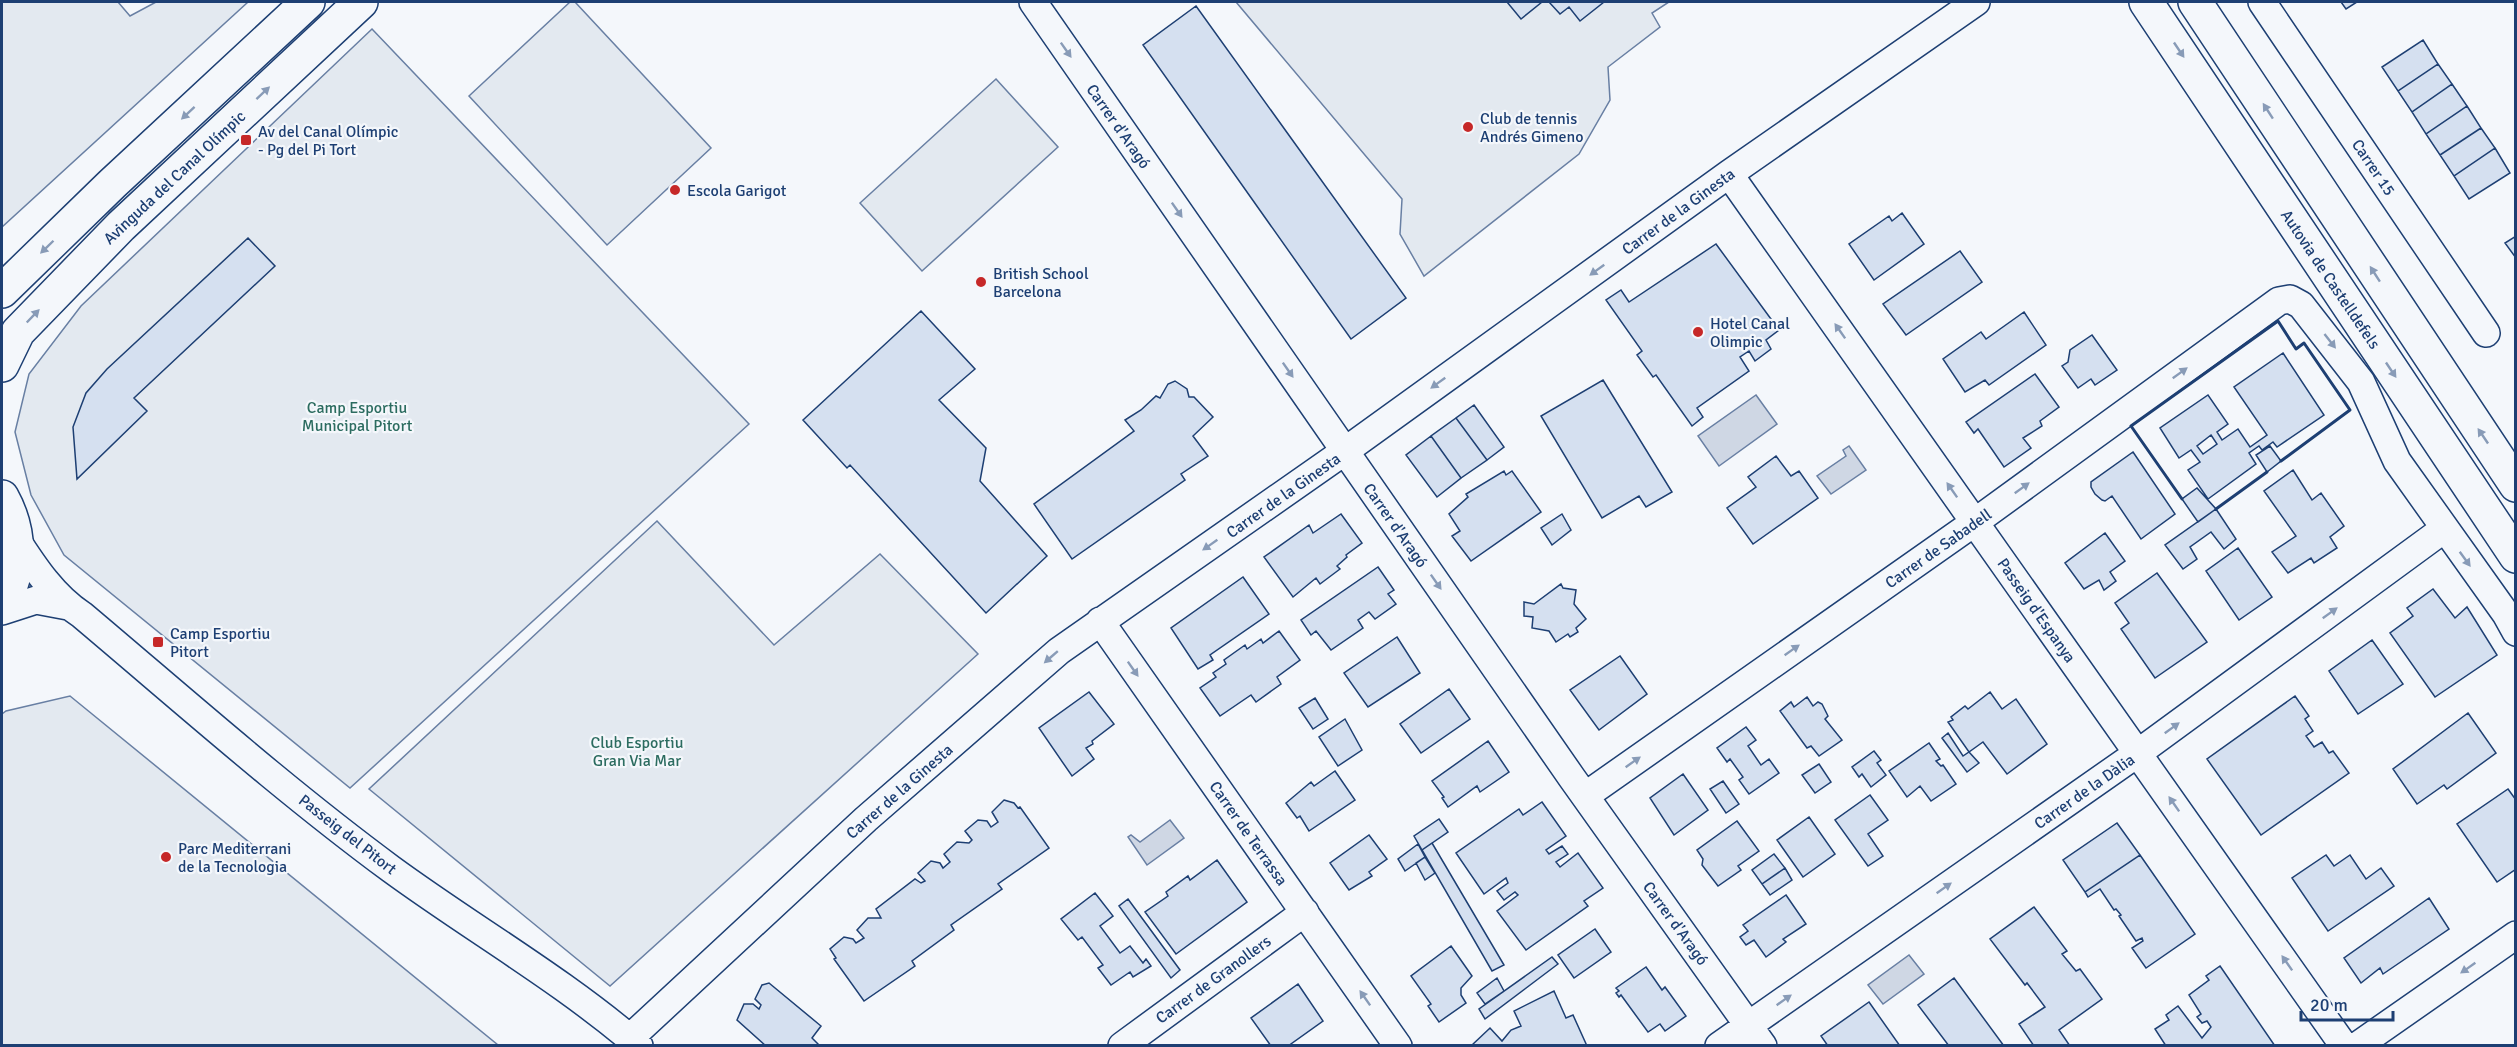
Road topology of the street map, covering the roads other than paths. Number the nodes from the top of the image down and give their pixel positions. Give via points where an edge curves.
1 (308, 2) edge
2 (361, 2) edge
3 (1033, 2) edge
4 (1976, 2) edge
5 (2146, 2) edge
6 (2195, 2) edge
7 (2262, 2) edge
8 (1729, 174) junction
9 (2, 291) edge
10 (2486, 333) dead end
11 (2, 365) edge
12 (1345, 451) junction
13 (2516, 485) edge
14 (2, 497) edge
15 (1975, 522) junction
16 (2444, 529) junction
17 (16, 539) junction
18 (2513, 556) edge
19 (2, 604) edge
20 (68, 606) junction
21 (2, 611) edge
22 (1100, 621) junction
23 (2516, 632) edge
24 (2138, 753) junction
25 (1585, 796) junction
26 (1305, 912) junction
27 (2516, 935) edge
28 (1756, 1035) edge
29 (634, 1042) edge
30 (1122, 1046) edge
31 (1398, 1046) edge
32 (1719, 1046) edge
33 (2344, 1046) edge
34 (2357, 1046) edge

1 -> 9 main road
11 -> 2 main road, Avinguda del Canal Olímpic via 18,332 121,226
3 -> 12 street, Carrer d'Aragó
4 - 8 street, Carrer de la Ginesta
5 -> 18 main road, Autovia de Castelldefels
13 -> 6 main road
7 - 10 street, Carrer 15
8 -> 12 street, Carrer de la Ginesta
15 -> 8 street, Passeig d'Espanya
12 -> 22 street, Carrer de la Ginesta
12 -> 25 street, Carrer d'Aragó
14 - 17 main road
15 -> 16 street, Carrer de Sabadell via 2279,301 2290,300 2301,305 2361,382 2397,461
15 - 24 street, Passeig d'Espanya
25 -> 15 street, Carrer de Sabadell
16 -> 23 street
24 -> 16 street, Carrer de la Dàlia
17 - 19 main road via 18,561
17 - 20 street, Passeig del Pitort
20 - 21 street, Passeig del Pitort via 36,600
20 - 29 street, Passeig del Pitort via 391,869 577,996
22 -> 26 street, Carrer de Terrassa
22 -> 29 street, Carrer de la Ginesta via 1059,651 866,819
28 -> 24 street, Carrer de la Dàlia
33 -> 24 street, Passeig d'Espanya
25 - 28 street, Carrer d'Aragó
26 - 30 street, Carrer de Granollers
31 -> 26 street, Carrer de Terrassa
27 -> 34 street
28 - 32 street, Carrer de la Dàlia

